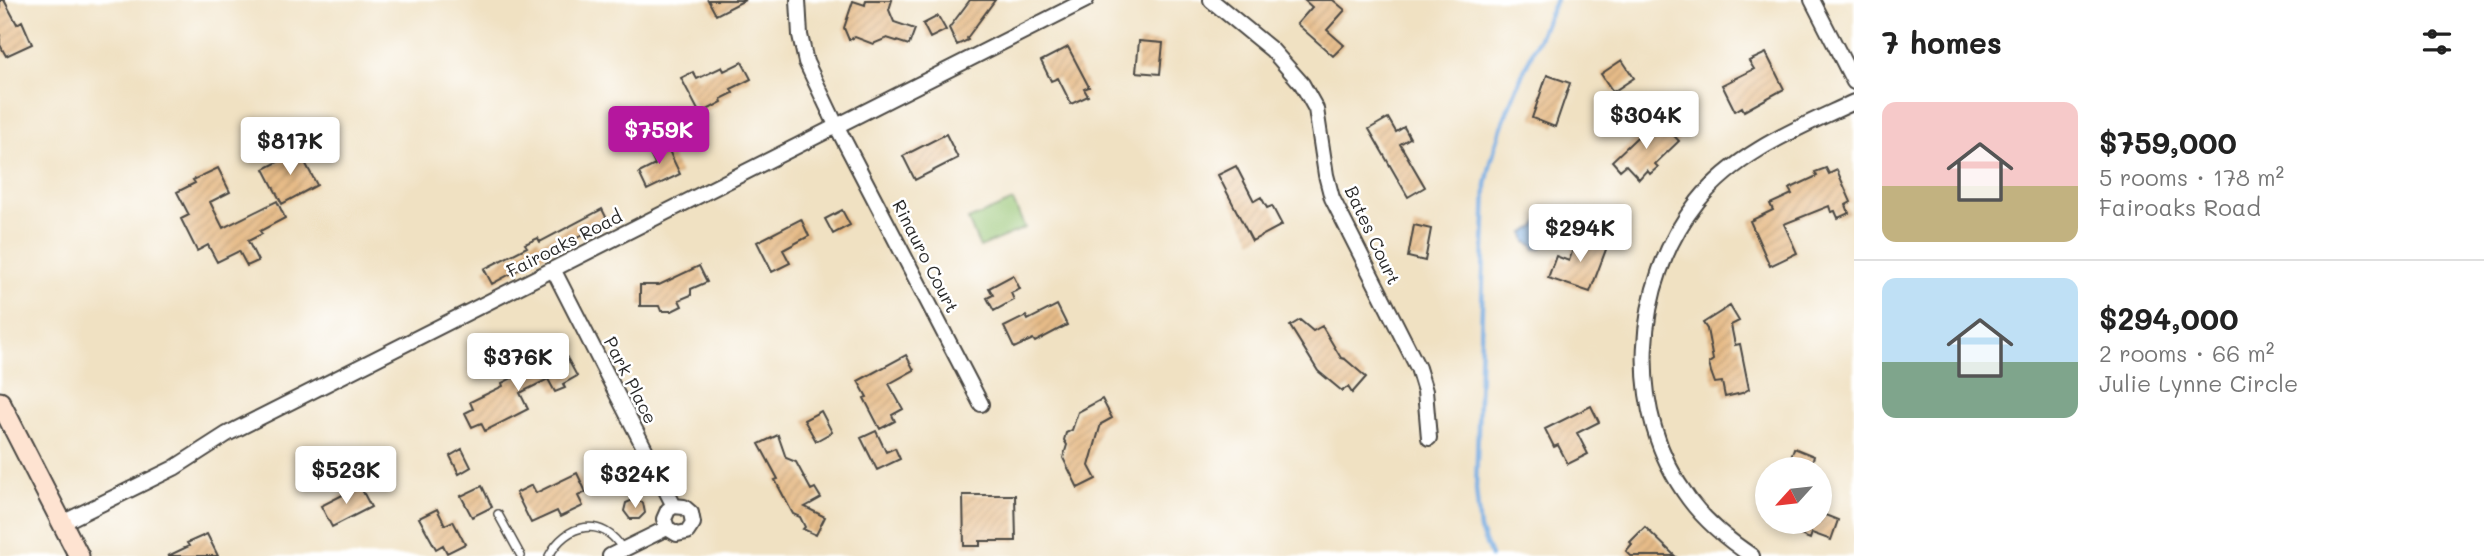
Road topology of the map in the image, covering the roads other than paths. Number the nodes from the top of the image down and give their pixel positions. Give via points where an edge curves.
1 (798, 0) edge
2 (1086, 0) edge
3 (1211, 0) edge
4 (1812, 0) edge
5 (1854, 82) edge
6 (1854, 102) edge
7 (836, 125) junction
8 (554, 271) junction
9 (0, 402) edge
10 (981, 404) dead end
11 (1429, 438) dead end
12 (674, 506) junction
13 (498, 514) dead end
14 (62, 523) junction
15 (667, 528) junction
16 (616, 553) edge
17 (79, 556) edge
18 (521, 556) edge
19 (549, 556) edge
20 (1752, 556) edge

1 - 7 street, Rinauro Court via 806,62
2 - 7 street, Fairoaks Road
3 - 11 street, Bates Court via 1272,50 1302,84 1316,109 1332,198 1418,368
4 - 5 street
6 - 20 street via 1789,132 1719,179 1671,242 1648,309 1645,381 1652,420 1667,461 1707,520
7 - 8 street, Fairoaks Road
7 - 10 street, Rinauro Court
8 - 12 street, Park Place
8 - 14 street, Fairoaks Road via 227,434 174,468
9 - 14 street
12 - 15 street via 664,519
12 - 15 street, Park Place via 691,513 692,523 687,532 677,534
13 - 18 lane
14 - 17 street
15 - 16 street, Park Place
16 - 19 lane via 616,538 588,526 554,545

